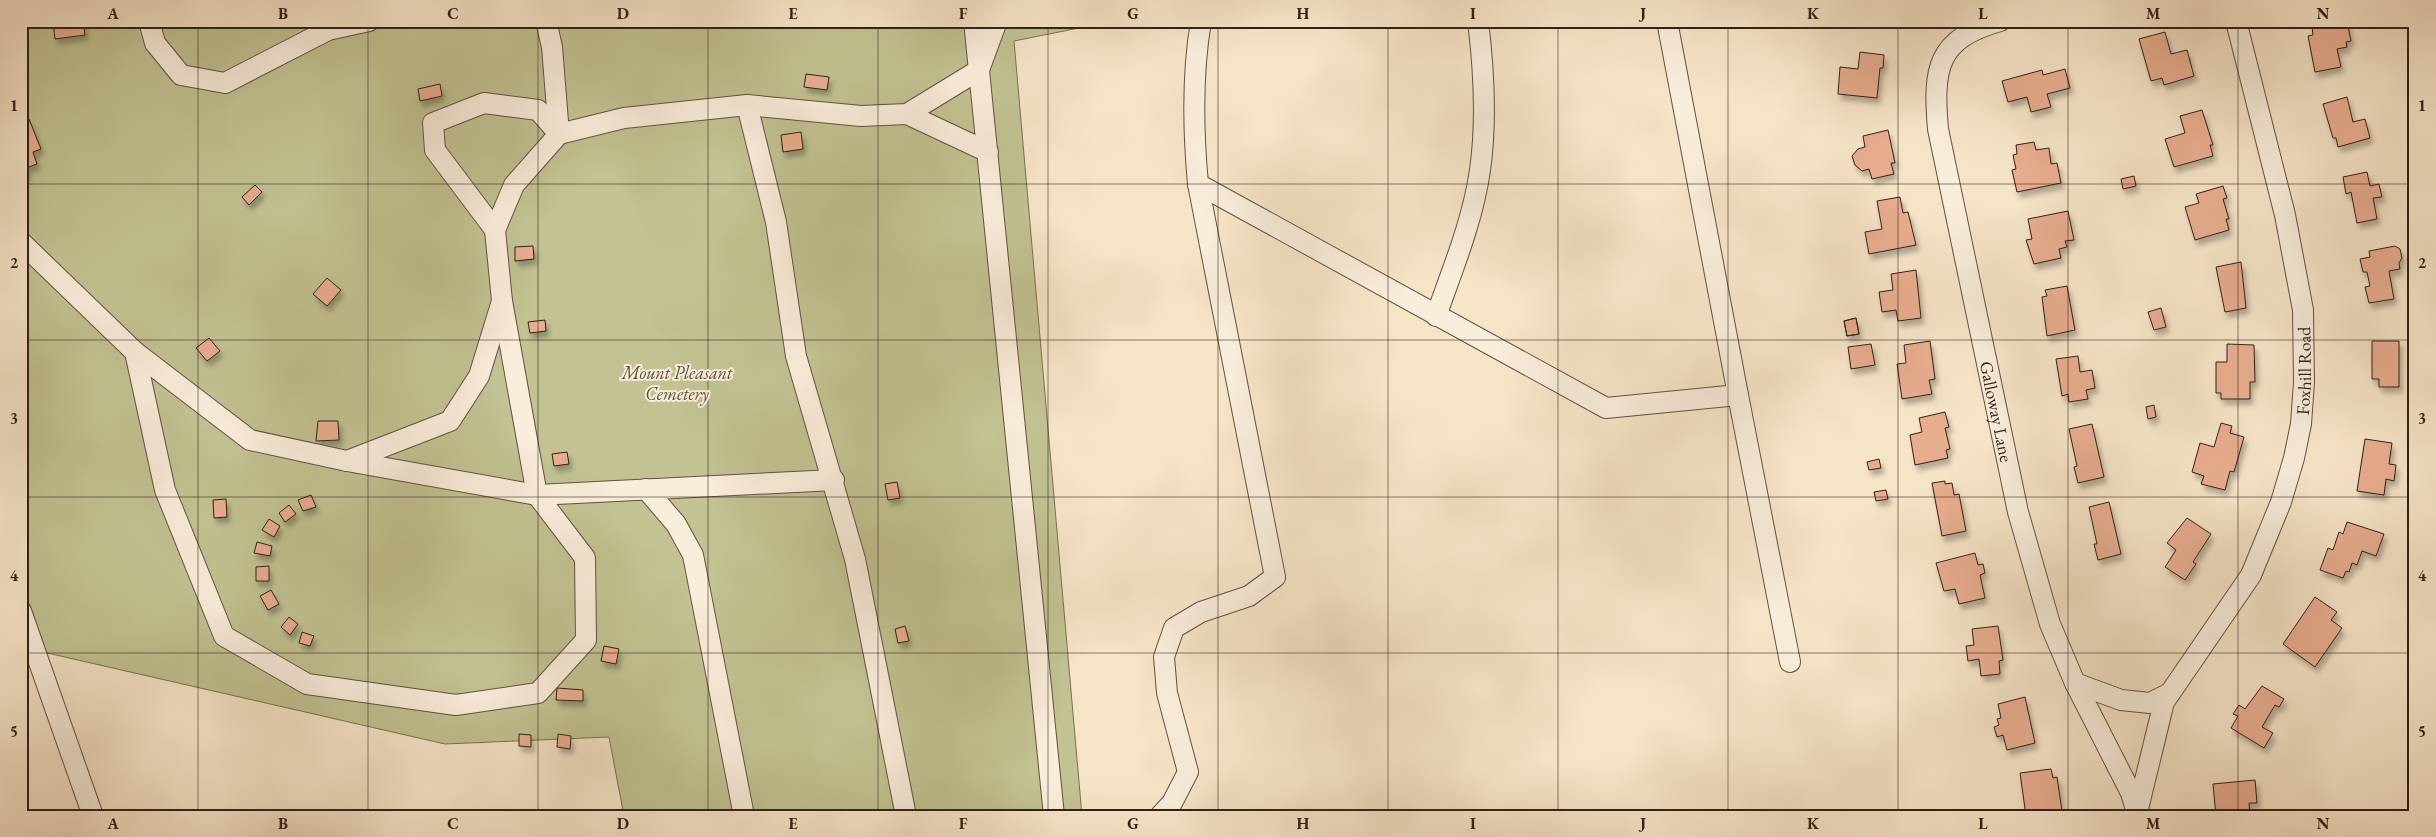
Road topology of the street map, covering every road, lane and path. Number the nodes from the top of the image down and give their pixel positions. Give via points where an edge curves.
1 (149, 21) edge
2 (368, 21) edge
3 (546, 21) edge
4 (974, 21) edge
5 (997, 21) edge
6 (1201, 21) edge
7 (1478, 21) edge
8 (1667, 21) edge
9 (2000, 21) edge
10 (2236, 21) edge
11 (980, 70) junction
12 (747, 104) junction
13 (907, 114) junction
14 (559, 134) junction
15 (988, 152) junction
16 (1198, 184) junction
17 (495, 230) junction
18 (21, 242) edge
19 (502, 301) junction
20 (1436, 316) junction
21 (135, 352) junction
22 (1738, 395) junction
23 (347, 461) junction
24 (834, 480) junction
25 (646, 489) junction
26 (537, 495) junction
27 (21, 610) edge
28 (1790, 662) dead end
29 (2075, 683) junction
30 (2170, 693) junction
31 (2137, 814) edge
32 (93, 816) edge
33 (744, 816) edge
34 (906, 816) edge
35 (1054, 816) edge
36 (1160, 816) edge

1 - 2 street via 155,43 181,75 225,82 328,30
3 - 14 street via 552,47
4 - 11 street
5 - 11 street
6 - 16 street via 1196,54 1195,158
7 - 20 street via 1485,74 1480,170 1466,229
8 - 22 street
9 - 29 street, Galloway Lane via 1963,36 1946,53 1936,76 1938,129 2018,512 2050,624
10 - 30 street, Foxhill Road via 2286,215 2303,310 2301,424 2282,502 2251,575
11 - 13 street
11 - 15 street
12 - 13 street via 861,116
12 - 14 street via 624,118
12 - 24 street via 776,222 796,356
13 - 15 street
14 - 17 street via 514,186
14 - 17 street via 538,110 484,104 433,123 435,150
15 - 35 street
16 - 20 street
16 - 36 street via 1275,577 1249,596 1201,612 1174,628 1164,657 1168,693 1188,772 1172,803
17 - 19 street
18 - 21 street
19 - 23 street via 479,376 450,421
19 - 26 street
20 - 22 street via 1606,408
21 - 23 street via 250,440
21 - 26 street via 165,490 224,636 307,684 456,705 538,693 586,640 585,558
22 - 28 street
23 - 26 street
24 - 25 street
24 - 34 street via 855,559
25 - 26 street
25 - 33 street via 676,524 692,555
27 - 32 street
29 - 30 street via 2120,700 2150,703
29 - 31 street, Galloway Lane via 2131,793
30 - 31 street, Foxhill Road via 2164,702

